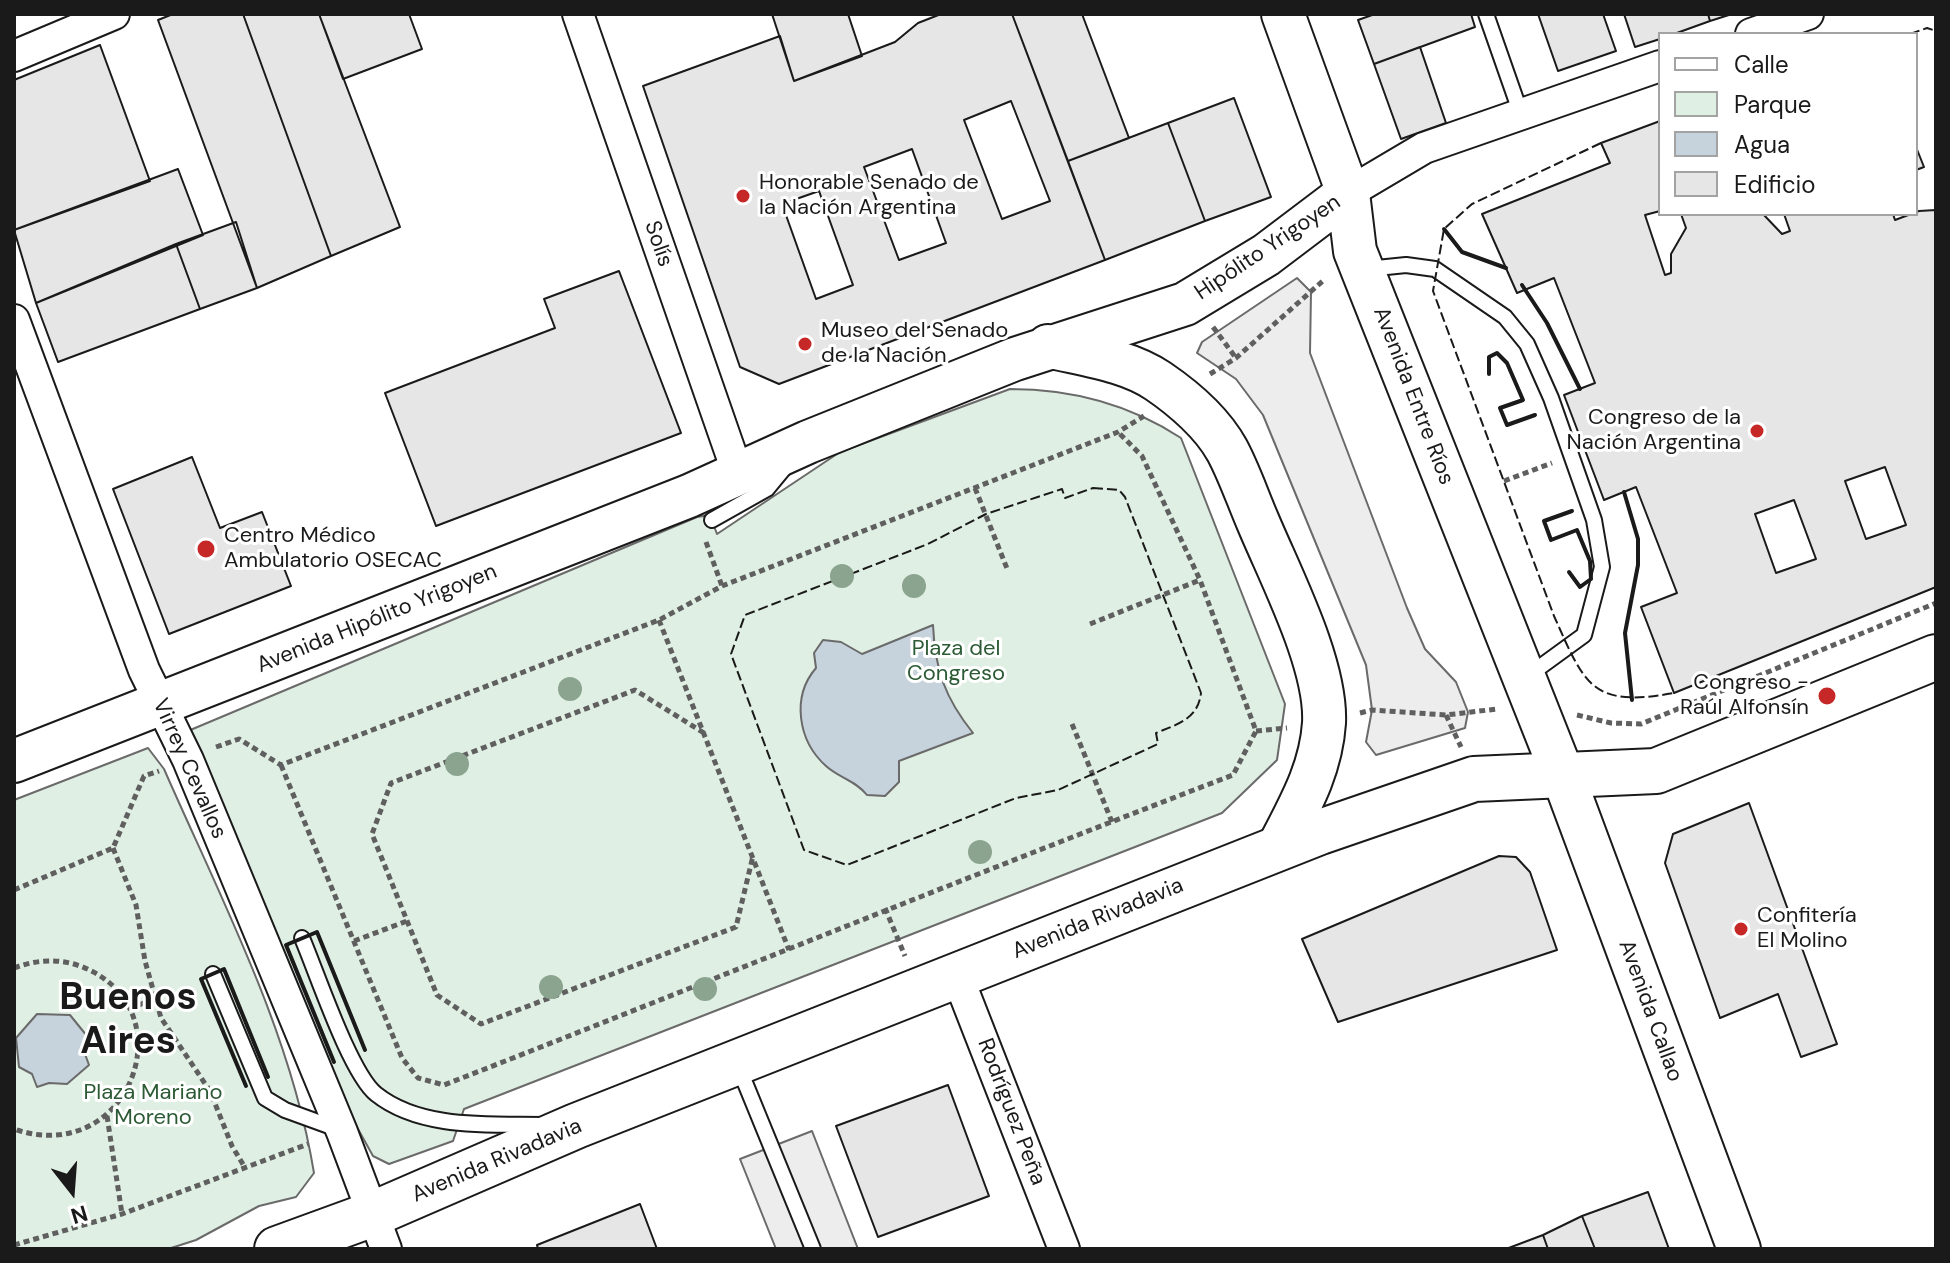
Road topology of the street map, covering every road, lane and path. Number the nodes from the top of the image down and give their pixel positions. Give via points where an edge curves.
1 (114, 14) edge
2 (578, 14) edge
3 (1283, 14) edge
4 (1486, 14) edge
5 (1808, 14) edge
6 (1757, 32) edge
7 (14, 56) edge
8 (1658, 67) edge
9 (1521, 114) junction
10 (1348, 193) junction
11 (1360, 260) junction
12 (14, 320) edge
13 (1048, 346) junction
14 (1175, 395) junction
15 (1118, 432) junction
16 (808, 442) junction
17 (1573, 455) junction
18 (738, 474) junction
19 (1504, 481) dead end
20 (975, 488) junction
21 (712, 520) dead end
22 (1008, 571) dead end
23 (1200, 580) junction
24 (1936, 603) edge
25 (659, 620) junction
26 (1090, 624) dead end
27 (1936, 657) edge
28 (1530, 692) junction
29 (1719, 692) junction
30 (1738, 693) dead end
31 (160, 705) junction
32 (1072, 724) dead end
33 (1324, 724) junction
34 (1256, 731) junction
35 (704, 733) junction
36 (188, 760) junction
37 (14, 761) edge
38 (281, 765) junction
39 (1562, 773) junction
40 (1112, 822) junction
41 (113, 848) junction
42 (1278, 848) junction
43 (753, 856) junction
44 (14, 890) edge
45 (885, 908) junction
46 (407, 921) junction
47 (302, 938) dead end
48 (354, 941) junction
49 (789, 950) junction
50 (15, 965) edge
51 (213, 974) dead end
52 (938, 983) junction
53 (155, 998) junction
54 (130, 1009) junction
55 (737, 1063) junction
56 (444, 1085) junction
57 (409, 1112) junction
58 (107, 1116) junction
59 (576, 1126) junction
60 (14, 1129) edge
61 (341, 1131) junction
62 (244, 1166) junction
63 (122, 1214) junction
64 (380, 1232) edge
65 (14, 1245) edge
66 (277, 1249) edge
67 (813, 1249) edge
68 (1064, 1249) edge
69 (1739, 1249) edge

1 - 7 street
2 - 18 street, Solís
3 - 10 street, Avenida Entre Ríos
4 - 9 lane
5 - 6 street
8 - 9 street, Hipólito Yrigoyen
9 - 10 street, Hipólito Yrigoyen via 1424,148
10 - 11 street, Avenida Entre Ríos
10 - 13 street, Hipólito Yrigoyen via 1266,255 1185,304
11 - 14 path via 1236,358
11 - 17 lane via 1435,269 1505,317 1527,344
11 - 28 street, Avenida Entre Ríos
12 - 31 street, Virrey Cevallos
13 - 14 street via 1136,370
13 - 16 street, Hipólito Yrigoyen
14 - 15 path
14 - 33 street via 1226,448 1320,680
15 - 20 path
15 - 23 path via 1142,456
16 - 18 street, Hipólito Yrigoyen
16 - 21 lane via 767,489
17 - 19 path
17 - 28 lane via 1594,520 1602,567 1597,595 1584,635
18 - 31 street, Avenida Hipólito Yrigoyen
20 - 22 path
20 - 25 path via 722,586
23 - 26 path
23 - 34 path
24 - 29 path
25 - 35 path
25 - 38 path
27 - 39 main road, Avenida Rivadavia via 1656,771
28 - 29 path via 1611,723 1641,724
28 - 33 path via 1446,715 1372,710
28 - 39 street, Avenida Entre Ríos
29 - 30 path
31 - 36 street, Virrey Cevallos
31 - 37 street, Avenida Hipólito Yrigoyen
32 - 40 path
33 - 34 path
33 - 42 street via 1310,787
34 - 40 path via 1233,775
35 - 43 path
35 - 46 path via 635,690 391,783 372,834
36 - 38 path via 239,739
36 - 41 path via 144,776
36 - 61 street, Virrey Cevallos
38 - 48 path
39 - 42 main road, Avenida Rivadavia via 1474,779
39 - 69 street, Avenida Callao
40 - 45 path
41 - 44 path
41 - 53 path via 136,905
42 - 52 main road, Avenida Rivadavia
43 - 46 path via 736,927 481,1024 437,995
43 - 49 path
45 - 49 path
45 - 52 path
46 - 48 path
47 - 57 lane via 364,1081 375,1094
48 - 56 path via 402,1058 418,1078
49 - 56 path
50 - 54 path via 42,960 81,967 114,987
51 - 61 lane via 265,1098
52 - 55 main road, Avenida Rivadavia
52 - 68 street, Rodríguez Peña
53 - 54 path
53 - 62 path via 182,1055 210,1091
54 - 58 path via 138,1037 137,1066 126,1094
55 - 59 main road, Avenida Rivadavia
55 - 67 lane
56 - 57 path
57 - 59 lane via 476,1125
58 - 60 path via 70,1134 50,1137
58 - 63 path
59 - 64 main road, Avenida Rivadavia
61 - 62 path
61 - 64 street, Virrey Cevallos
62 - 63 path
63 - 65 path
64 - 66 main road, Avenida Rivadavia

